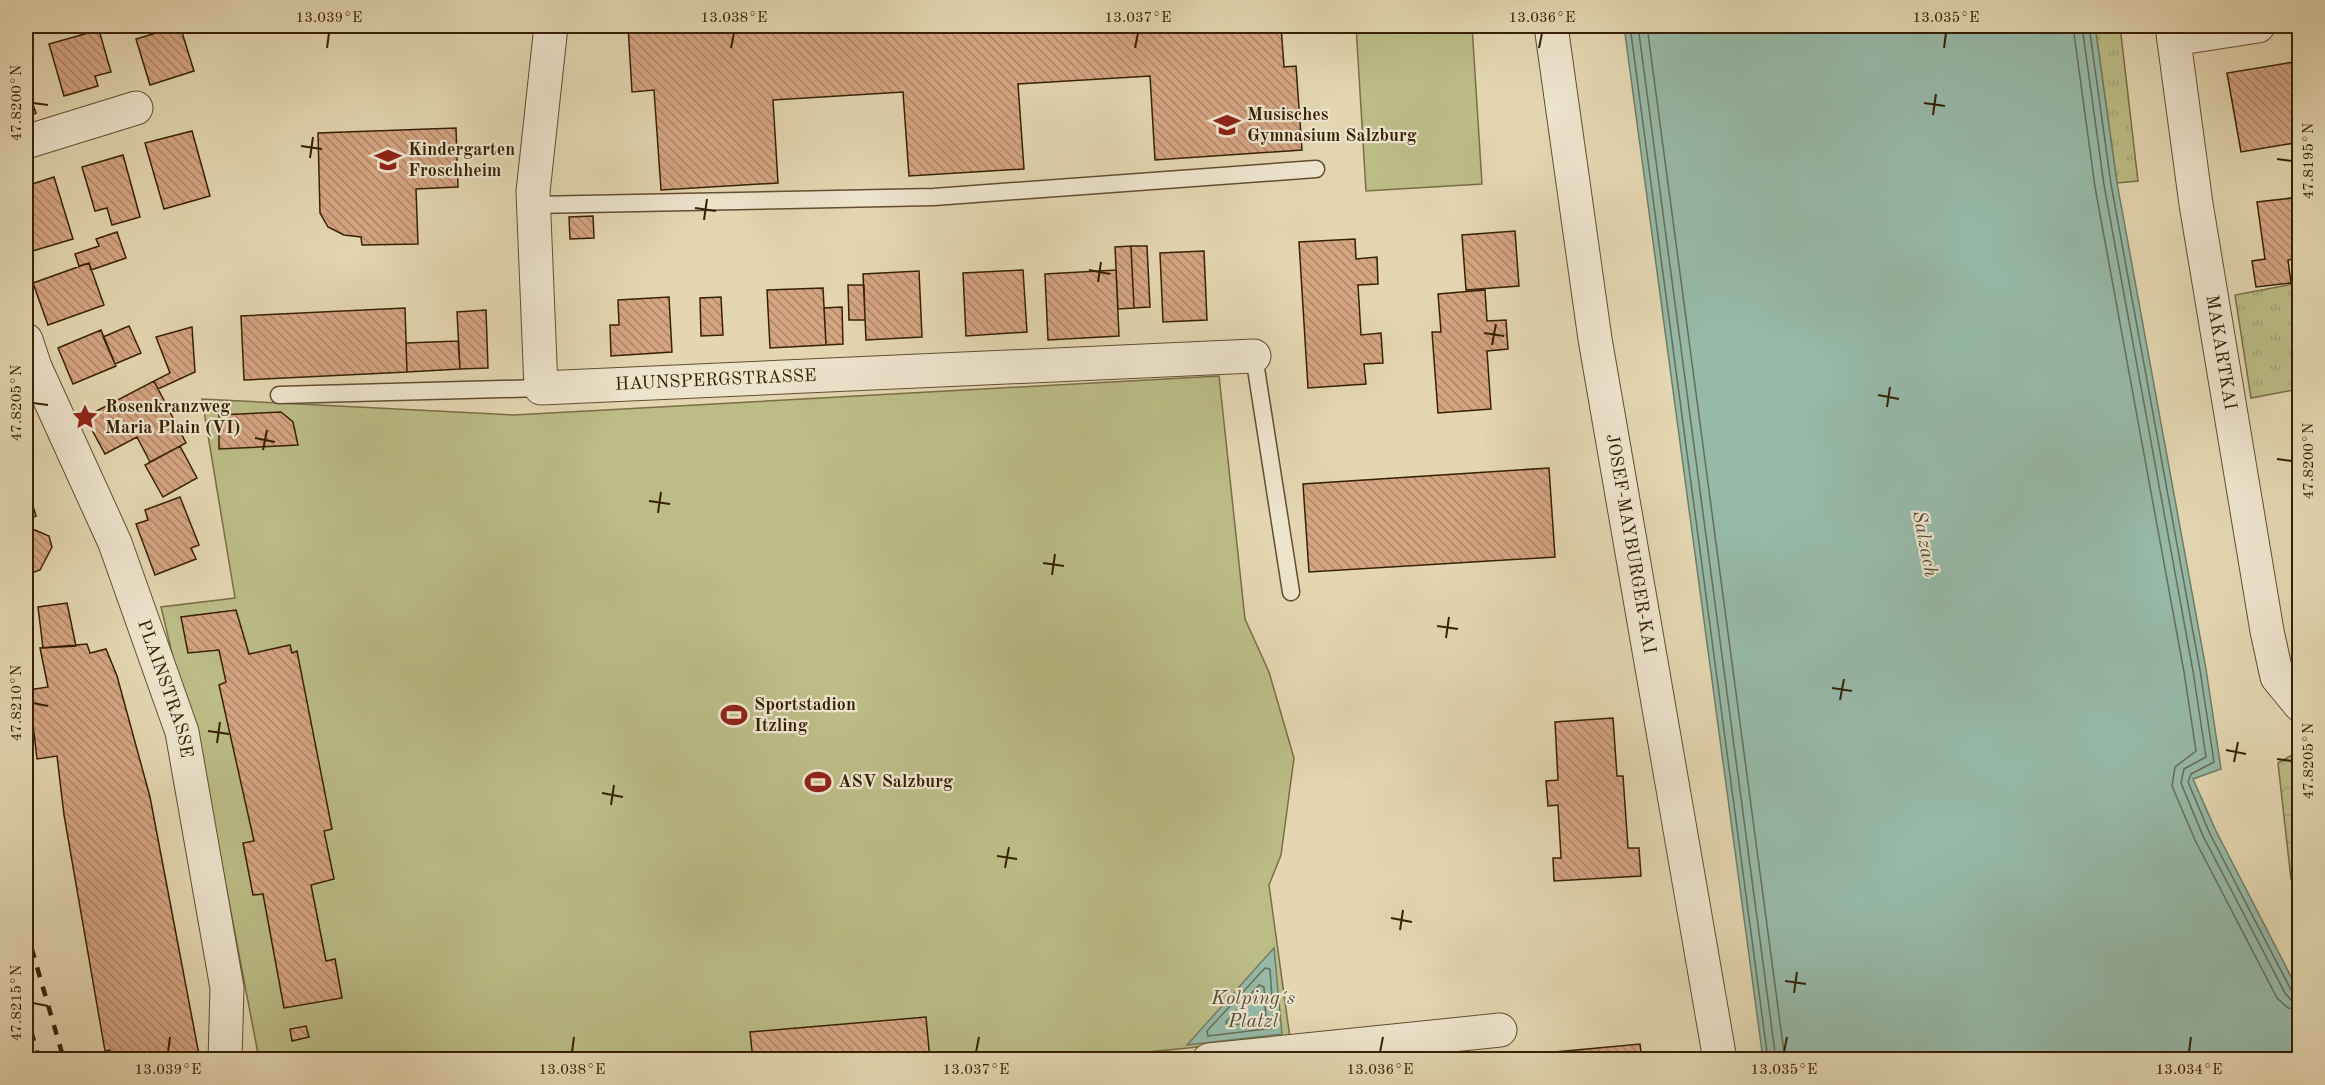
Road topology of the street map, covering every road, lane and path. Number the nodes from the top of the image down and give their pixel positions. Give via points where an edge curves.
1 (551, 26) edge
2 (1551, 26) edge
3 (2258, 26) edge
4 (2173, 32) edge
5 (136, 108) dead end
6 (26, 142) edge
7 (1316, 169) dead end
8 (533, 205) junction
9 (26, 340) edge
10 (1254, 356) joint
11 (541, 388) junction
12 (279, 395) dead end
13 (1291, 592) dead end
14 (2300, 705) edge
15 (1500, 1030) dead end
16 (225, 1059) edge
17 (1209, 1059) edge
18 (1720, 1059) edge

1 - 8 street
2 - 18 street, JOSEF-MAYBURGER-KAI via 1595,339
3 - 4 street
4 - 14 street, MAKARTKAI via 2196,204 2266,632 2277,678
5 - 6 street
7 - 8 lane via 934,197
8 - 11 street
9 - 16 street, PLAINSTRASSE via 35,368 115,543 182,732 227,988
10 - 11 street, HAUNSPERGSTRASSE
10 - 13 lane
11 - 12 lane
15 - 17 street

